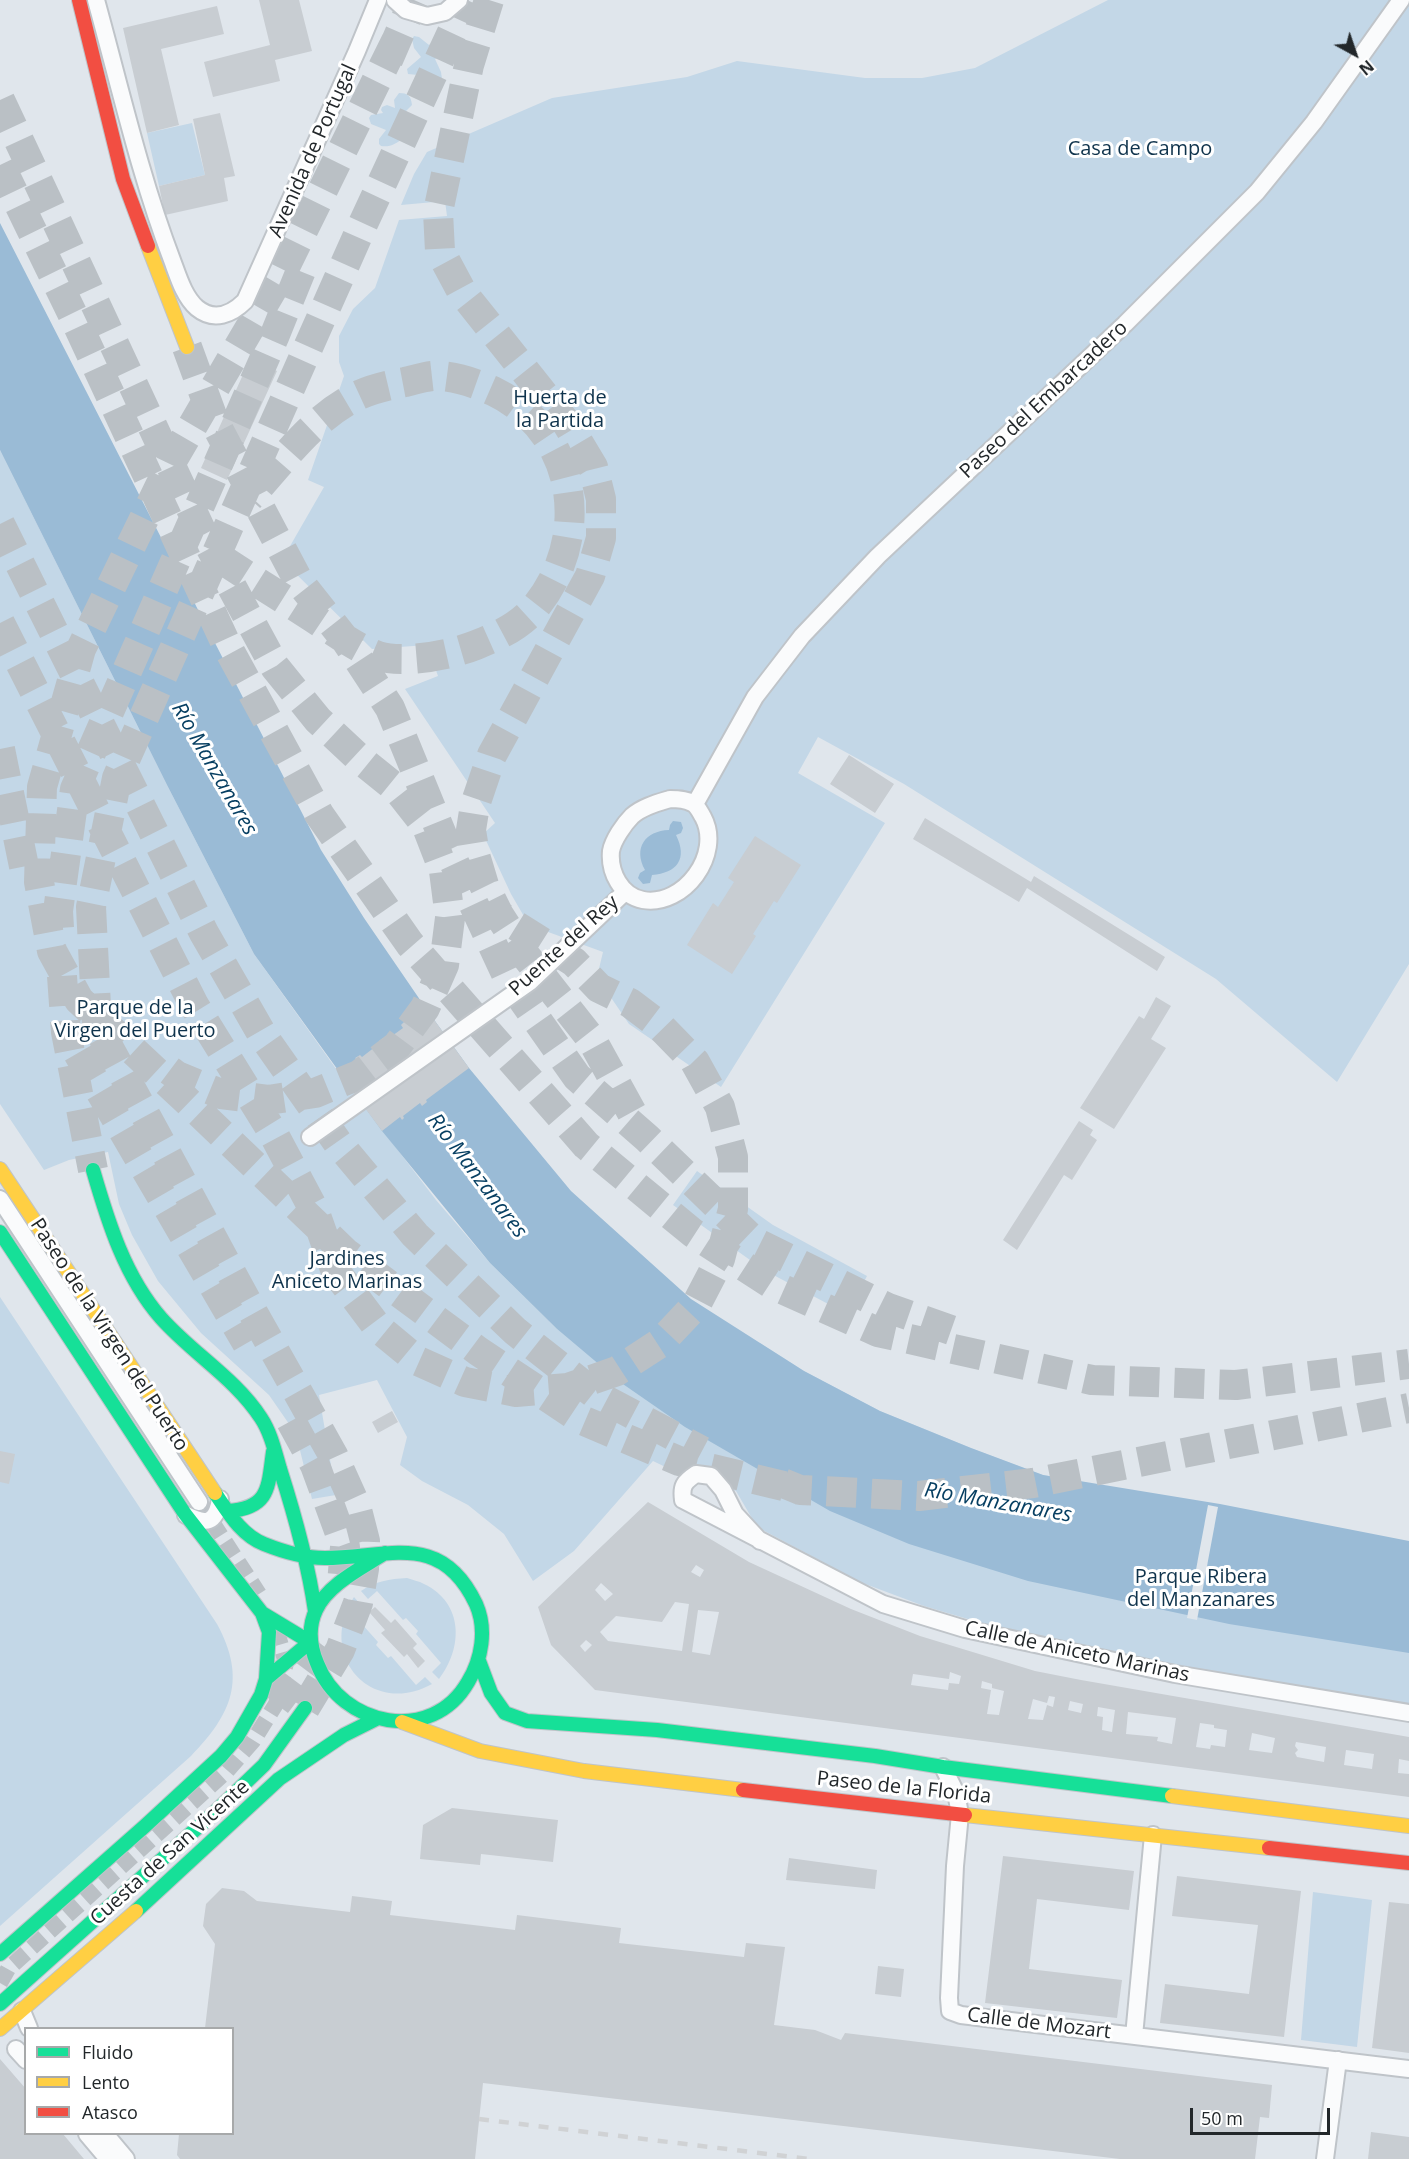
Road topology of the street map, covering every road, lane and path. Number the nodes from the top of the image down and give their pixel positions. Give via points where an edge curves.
1 (79, 0) edge
2 (96, 0) edge
3 (378, 0) edge
4 (396, 0) edge
5 (459, 0) edge
6 (1401, 0) edge
7 (187, 347) tunnel mouth
8 (695, 804) junction
9 (625, 892) junction
10 (310, 1137) dead end
11 (0, 1169) edge
12 (93, 1170) tunnel mouth
13 (0, 1199) edge
14 (0, 1232) edge
15 (274, 1449) junction
16 (199, 1502) tunnel mouth
17 (224, 1505) junction
18 (185, 1514) junction
19 (760, 1541) junction
20 (385, 1553) junction
21 (307, 1557) junction
22 (315, 1611) junction
23 (262, 1613) junction
24 (310, 1642) junction
25 (479, 1661) junction
26 (266, 1678) junction
27 (305, 1708) tunnel mouth
28 (1409, 1713) edge
29 (376, 1719) junction
30 (401, 1722) junction
31 (943, 1767) junction
32 (960, 1814) junction
33 (1409, 1826) edge
34 (1153, 1836) junction
35 (1409, 1863) edge
36 (0, 1954) edge
37 (0, 2004) edge
38 (22, 2011) junction
39 (29, 2027) edge
40 (0, 2029) edge
41 (1134, 2036) junction
42 (1338, 2060) junction
43 (1409, 2069) edge
44 (89, 2135) edge
45 (107, 2135) edge
46 (108, 2159) edge
47 (126, 2159) edge
48 (1325, 2159) edge

1 - 7 main road via 123,179
2 - 3 street, Avenida de Portugal via 157,219 183,287 195,306 210,315 227,314 245,301
4 - 5 street via 406,10 427,16 445,12
6 - 8 street, Paseo del Embarcadero via 1314,122 1257,192 1125,324 878,556 802,636 755,697
8 - 9 street via 670,799 633,815 611,849 615,878
8 - 9 street via 709,832 704,862 693,880 654,902
9 - 10 street, Puente del Rey via 530,982
11 - 17 main road, Paseo de la Virgen del Puerto
12 - 15 main road via 108,1219 139,1288 161,1317 246,1397 263,1420
13 - 16 street, Paseo de la Virgen del Puerto
14 - 18 main road, Paseo de la Virgen del Puerto
15 - 17 main road via 261,1502 243,1512
15 - 21 main road
17 - 18 street via 207,1521 200,1522
17 - 21 main road, Paseo de la Virgen del Puerto via 250,1537 263,1545
18 - 23 main road, Paseo de la Virgen del Puerto
19 - 19 street, Calle de Aniceto Marinas via 735,1514 711,1476 696,1474 684,1482 683,1500
19 - 28 street, Calle de Aniceto Marinas via 883,1604 965,1629 1175,1674
20 - 21 main road, Paseo de la Virgen del Puerto
20 - 22 main road via 333,1590
20 - 25 main road via 411,1552 456,1574 470,1591 481,1621
21 - 22 main road
22 - 24 main road
23 - 24 main road, Paseo de la Virgen del Puerto
23 - 26 main road via 270,1632
24 - 26 main road, Cuesta de San Vicente
24 - 29 main road via 314,1658 335,1693 359,1713
25 - 30 main road via 471,1681 458,1697 441,1710
25 - 31 main road, Paseo de la Florida via 491,1693 505,1713 527,1721 657,1731
26 - 36 main road, Cuesta de San Vicente via 250,1716 221,1756
27 - 37 main road via 264,1765
29 - 30 main road
29 - 38 main road, Cuesta de San Vicente via 344,1735 279,1779
30 - 32 main road, Paseo de la Florida via 480,1751 584,1771
31 - 32 street, Calle de Mozart via 956,1793
31 - 33 main road, Paseo de la Florida
32 - 34 main road, Paseo de la Florida
32 - 41 street, Calle de Mozart via 950,2011
34 - 35 main road, Paseo de la Florida
34 - 41 street
38 - 39 street
38 - 40 main road, Cuesta de San Vicente
41 - 42 street, Calle de Mozart
42 - 43 street, Calle de Mozart
42 - 48 street
44 - 46 street
45 - 47 street

